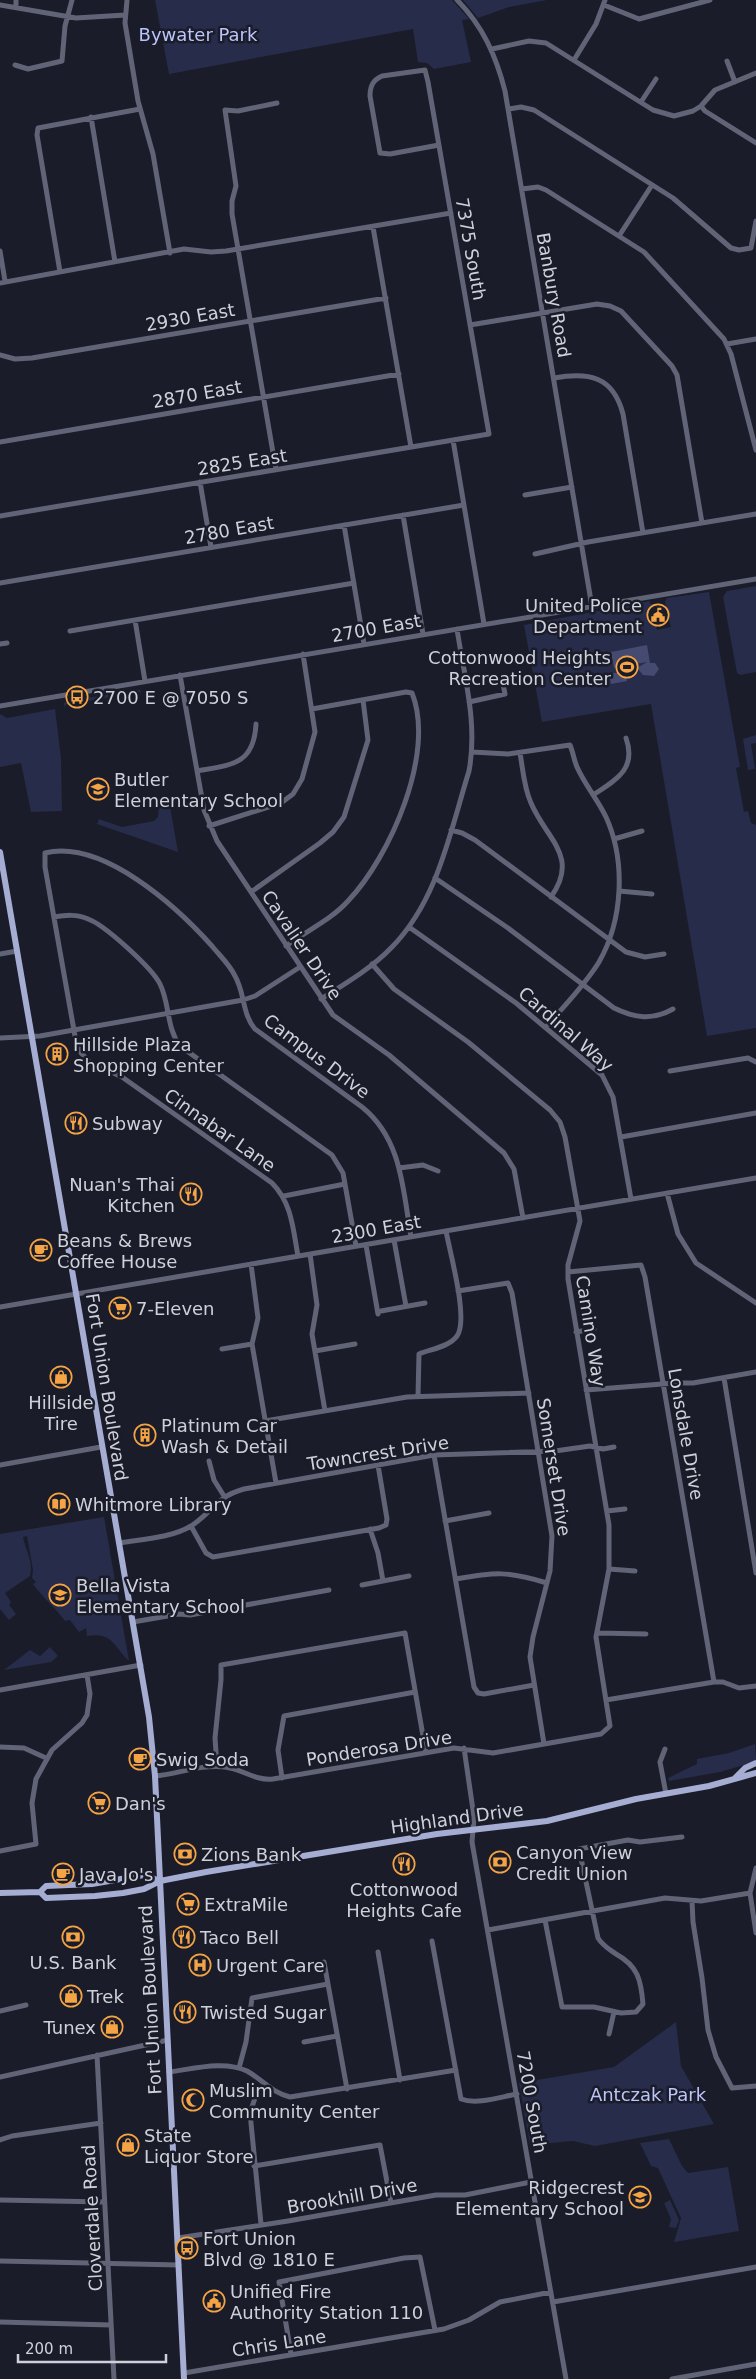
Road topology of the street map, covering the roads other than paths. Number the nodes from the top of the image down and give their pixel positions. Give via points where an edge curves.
1 (16, 0) edge
2 (72, 0) edge
3 (127, 0) edge
4 (457, 0) edge
5 (710, 0) edge
6 (605, 2) edge
7 (0, 5) edge
8 (16, 8) junction
9 (125, 15) junction
10 (67, 17) junction
11 (492, 49) junction
12 (574, 60) junction
13 (727, 61) dead end
14 (15, 65) dead end
15 (756, 73) edge
16 (656, 79) dead end
17 (735, 82) junction
18 (641, 102) junction
19 (277, 103) dead end
20 (701, 106) junction
21 (140, 109) junction
22 (509, 109) junction
23 (91, 117) junction
24 (756, 143) edge
25 (439, 145) junction
26 (652, 185) junction
27 (522, 189) junction
28 (450, 213) junction
29 (756, 221) edge
30 (373, 226) junction
31 (620, 236) junction
32 (239, 249) junction
33 (0, 251) edge
34 (170, 253) junction
35 (116, 262) junction
36 (60, 272) junction
37 (3, 282) edge
38 (386, 298) junction
39 (543, 313) junction
40 (251, 321) junction
41 (470, 325) junction
42 (756, 339) edge
43 (727, 344) junction
44 (0, 355) edge
45 (399, 374) junction
46 (554, 378) junction
47 (264, 397) junction
48 (488, 434) joint
49 (453, 440) junction
50 (0, 442) edge
51 (411, 447) junction
52 (756, 450) edge
53 (276, 470) junction
54 (200, 482) junction
55 (572, 487) junction
56 (525, 495) dead end
57 (464, 505) junction
58 (756, 514) edge
59 (403, 515) junction
60 (0, 516) edge
61 (702, 523) junction
62 (344, 525) junction
63 (643, 533) junction
64 (582, 544) junction
65 (212, 547) junction
66 (535, 554) dead end
67 (756, 579) edge
68 (0, 583) edge
69 (354, 583) junction
70 (592, 606) junction
71 (135, 620) junction
72 (484, 624) junction
73 (456, 629) junction
74 (70, 631) dead end
75 (423, 634) junction
76 (7, 643) dead end
77 (0, 644) edge
78 (364, 644) junction
79 (302, 654) junction
80 (180, 675) junction
81 (502, 679) dead end
82 (145, 681) junction
83 (363, 700) junction
84 (469, 702) junction
85 (0, 706) edge
86 (312, 709) junction
87 (256, 724) dead end
88 (626, 738) dead end
89 (472, 752) junction
90 (520, 753) junction
91 (197, 771) junction
92 (593, 794) junction
93 (209, 826) junction
94 (451, 830) junction
95 (642, 831) dead end
96 (614, 839) junction
97 (0, 852) edge
98 (45, 853) joint
99 (2, 875) edge
100 (436, 878) junction
101 (619, 891) junction
102 (251, 892) junction
103 (652, 894) dead end
104 (551, 897) junction
105 (54, 917) junction
106 (409, 927) junction
107 (609, 940) junction
108 (286, 946) junction
109 (17, 951) junction
110 (0, 954) edge
111 (664, 954) dead end
112 (372, 964) junction
113 (300, 967) junction
114 (582, 984) junction
115 (321, 999) junction
116 (243, 1000) junction
117 (673, 1010) dead end
118 (168, 1014) junction
119 (546, 1027) junction
120 (74, 1030) junction
121 (32, 1037) junction
122 (0, 1038) edge
123 (756, 1062) edge
124 (670, 1071) dead end
125 (756, 1113) edge
126 (620, 1137) junction
127 (399, 1168) junction
128 (438, 1172) dead end
129 (756, 1178) edge
130 (345, 1184) junction
131 (667, 1193) junction
132 (284, 1196) junction
133 (632, 1199) junction
134 (578, 1208) junction
135 (524, 1218) junction
136 (446, 1231) junction
137 (411, 1237) junction
138 (394, 1240) junction
139 (366, 1245) junction
140 (356, 1246) junction
141 (310, 1254) junction
142 (298, 1256) junction
143 (251, 1264) junction
144 (568, 1272) junction
145 (458, 1291) junction
146 (76, 1294) junction
147 (425, 1303) dead end
148 (756, 1303) edge
149 (406, 1306) junction
150 (0, 1307) edge
151 (594, 1329) dead end
152 (576, 1332) junction
153 (252, 1344) junction
154 (355, 1344) dead end
155 (222, 1349) dead end
156 (314, 1351) junction
157 (756, 1372) edge
158 (724, 1378) junction
159 (663, 1384) junction
160 (586, 1390) junction
161 (529, 1393) junction
162 (418, 1396) junction
163 (325, 1410) junction
164 (265, 1421) junction
165 (101, 1447) junction
166 (614, 1447) dead end
167 (597, 1448) junction
168 (539, 1452) junction
169 (434, 1455) junction
170 (209, 1461) dead end
171 (0, 1465) edge
172 (378, 1465) junction
173 (276, 1483) junction
174 (224, 1496) junction
175 (625, 1509) dead end
176 (607, 1511) junction
177 (489, 1514) dead end
178 (445, 1521) junction
179 (192, 1526) junction
180 (370, 1529) junction
181 (119, 1543) junction
182 (609, 1569) junction
183 (635, 1571) dead end
184 (756, 1573) edge
185 (409, 1576) dead end
186 (456, 1579) junction
187 (383, 1581) junction
188 (547, 1583) junction
189 (362, 1585) dead end
190 (329, 1590) dead end
191 (133, 1622) junction
192 (597, 1633) junction
193 (646, 1634) dead end
194 (141, 1665) junction
195 (87, 1674) junction
196 (714, 1682) junction
197 (534, 1685) junction
198 (756, 1686) edge
199 (0, 1690) edge
200 (415, 1692) junction
201 (606, 1700) junction
202 (608, 1730) joint
203 (544, 1744) junction
204 (0, 1747) edge
205 (464, 1748) junction
206 (665, 1749) dead end
207 (426, 1753) junction
208 (46, 1758) junction
209 (756, 1763) edge
210 (217, 1766) junction
211 (756, 1773) edge
212 (155, 1776) junction
213 (282, 1778) junction
214 (734, 1780) junction
215 (666, 1794) junction
216 (473, 1830) junction
217 (682, 1837) dead end
218 (0, 1851) edge
219 (756, 1868) edge
220 (160, 1881) junction
221 (40, 1892) junction
222 (0, 1893) edge
223 (750, 1893) junction
224 (692, 1901) junction
225 (592, 1911) junction
226 (545, 1920) junction
227 (488, 1930) junction
228 (756, 1933) edge
229 (432, 1941) dead end
230 (378, 1952) dead end
231 (324, 1962) dead end
232 (328, 1984) junction
233 (26, 2005) dead end
234 (0, 2011) edge
235 (614, 2012) junction
236 (608, 2034) dead end
237 (337, 2036) junction
238 (168, 2040) junction
239 (304, 2042) dead end
240 (97, 2055) junction
241 (239, 2068) junction
242 (456, 2070) junction
243 (169, 2072) junction
244 (0, 2078) edge
245 (400, 2080) junction
246 (265, 2085) junction
247 (756, 2086) edge
248 (347, 2089) junction
249 (516, 2094) junction
250 (101, 2123) junction
251 (0, 2140) edge
252 (254, 2166) junction
253 (532, 2182) junction
254 (0, 2200) edge
255 (105, 2202) junction
256 (391, 2203) junction
257 (261, 2224) junction
258 (178, 2238) junction
259 (0, 2261) edge
260 (108, 2263) junction
261 (179, 2265) junction
262 (756, 2267) edge
263 (551, 2292) junction
264 (553, 2302) junction
265 (0, 2322) edge
266 (111, 2325) junction
267 (435, 2330) junction
268 (291, 2354) junction
269 (756, 2364) edge
270 (184, 2376) edge
271 (704, 2376) edge
272 (114, 2379) edge
273 (566, 2379) edge
274 (672, 2379) edge

1 - 8 street
2 - 10 street
3 - 9 street
4 - 11 street, Banbury Road
5 - 6 street via 639,20
6 - 12 street via 592,32
7 - 8 street
8 - 10 street
9 - 10 street
9 - 21 street
10 - 14 street via 62,61 28,68
11 - 12 street via 541,41
11 - 22 street, Banbury Road
12 - 18 street
13 - 17 street
15 - 17 street
16 - 18 street
17 - 20 street via 716,90
18 - 20 street via 653,110 674,116
19 - 32 street via 238,111 225,110 236,186 232,208
20 - 24 street
21 - 23 street
21 - 34 street via 151,143
22 - 26 street via 534,110
22 - 27 street, Banbury Road
23 - 35 street
23 - 36 street via 38,128
25 - 25 street, 7375 South via 425,70 382,76 372,85 370,96 380,153
25 - 28 street, 7375 South
26 - 29 street via 679,203 731,248 752,248
26 - 31 street
27 - 31 street via 542,188
27 - 39 street, Banbury Road
28 - 30 street
28 - 41 street, 7375 South
30 - 32 street
30 - 38 street
31 - 43 street via 648,256
32 - 34 street via 211,252 189,248
32 - 40 street
33 - 37 street
34 - 35 street
35 - 36 street
36 - 37 street
38 - 40 street, 2930 East
38 - 45 street
39 - 41 street
39 - 46 street, Banbury Road
39 - 61 street via 597,304 615,308 626,315 672,366 678,379
40 - 44 street, 2930 East via 32,358 14,359
40 - 47 street
41 - 48 street, 7375 South
42 - 43 street
43 - 52 street
45 - 47 street, 2870 East
45 - 51 street
46 - 55 street, Banbury Road
46 - 63 street via 576,374 596,378 618,398
47 - 50 street, 2870 East
47 - 53 street
48 - 49 street, 2825 East
49 - 51 street, 2825 East
49 - 57 street
51 - 53 street, 2825 East
53 - 54 street, 2825 East
54 - 60 street, 2825 East
54 - 65 street
55 - 56 street
55 - 64 street, Banbury Road
57 - 59 street, 2780 East
57 - 72 street
58 - 61 street
59 - 62 street, 2780 East
59 - 75 street
61 - 63 street
62 - 65 street, 2780 East
62 - 69 street
63 - 64 street
64 - 66 street
64 - 70 street, Banbury Road
65 - 68 street, 2780 East
67 - 70 street, 2700 East
69 - 71 street
69 - 78 street
70 - 72 street, 2700 East
71 - 74 street
71 - 82 street
72 - 73 street, 2700 East
73 - 75 street, 2700 East
73 - 84 street
75 - 78 street, 2700 East
76 - 77 street
78 - 79 street, 2700 East
79 - 80 street, 2700 East
79 - 86 street
80 - 82 street, 2700 East
80 - 91 street, Cavalier Drive
81 - 84 street via 505,694
82 - 85 street, 2700 East
83 - 86 street
83 - 102 street via 368,740 344,817 320,843
83 - 108 street via 406,692 412,693 415,700 420,730 419,750 399,818 384,851 348,902
84 - 89 street
86 - 93 street via 314,741 302,779 292,794 277,804
87 - 91 street via 253,745 242,760
88 - 92 street via 629,753 623,771
89 - 90 street
89 - 94 street
90 - 92 street via 570,745 577,766
90 - 104 street via 531,802 563,861 562,877
91 - 93 street, Cavalier Drive
92 - 96 street
93 - 102 street, Cavalier Drive
94 - 100 street
94 - 104 street via 475,840
95 - 96 street
96 - 101 street
97 - 99 main road, Fort Union Boulevard
98 - 105 street, Cinnabar Lane
98 - 116 street, Campus Drive via 80,854 101,860 160,895 188,920 230,969
99 - 109 main road, Fort Union Boulevard
100 - 106 street
100 - 114 street
101 - 103 street
101 - 107 street
102 - 108 street, Cavalier Drive
104 - 107 street
105 - 118 street via 73,915 86,918 107,930 157,979
105 - 120 street, Cinnabar Lane
106 - 112 street
106 - 119 street, Cardinal Way
107 - 111 street via 638,956
107 - 114 street via 599,962
108 - 113 street, Cavalier Drive
109 - 110 street
109 - 121 main road, Fort Union Boulevard
112 - 115 street
112 - 134 street, Camino Way via 394,989 468,1042 556,1116 565,1137
113 - 115 street, Cavalier Drive
113 - 116 street via 255,996
114 - 117 street via 629,1015 650,1018
114 - 119 street
115 - 135 street, Cavalier Drive via 333,1015 382,1050 504,1153 514,1169
116 - 118 street
116 - 127 street, Campus Drive via 249,1021 260,1034 376,1120 390,1140
118 - 120 street
118 - 130 street via 171,1030 184,1049 325,1148 341,1167
119 - 126 street, Cardinal Way via 605,1079 613,1096
120 - 121 street
120 - 132 street, Cinnabar Lane via 78,1047 87,1059 122,1078 272,1183
121 - 122 street
121 - 146 main road, Fort Union Boulevard
123 - 124 street via 748,1058
125 - 126 street
126 - 133 street, Cardinal Way
127 - 128 street via 423,1165
127 - 137 street, Campus Drive
129 - 131 street, 2300 East
130 - 132 street
130 - 140 street
131 - 133 street, 2300 East
131 - 148 street via 678,1234 696,1263
132 - 142 street, Cinnabar Lane
133 - 134 street, 2300 East
134 - 135 street, 2300 East
134 - 144 street, Camino Way via 579,1227
135 - 136 street, 2300 East
136 - 137 street, 2300 East
136 - 145 street
137 - 138 street, 2300 East
138 - 139 street, 2300 East
138 - 149 street
139 - 140 street, 2300 East
139 - 149 street via 380,1312
140 - 141 street, 2300 East
141 - 142 street, 2300 East
141 - 156 street via 317,1305 312,1334
142 - 143 street, 2300 East
143 - 146 street, 2300 East
143 - 153 street via 258,1309
144 - 152 street, Camino Way
144 - 159 street, Lonsdale Drive via 641,1265
145 - 161 street, Somerset Drive via 508,1283
145 - 162 street via 461,1328 450,1343 419,1354
146 - 150 street, 2300 East
146 - 165 main road, Fort Union Boulevard
147 - 149 street
151 - 152 street
152 - 160 street, Camino Way
153 - 155 street
153 - 164 street
154 - 156 street
156 - 163 street
157 - 158 street
158 - 159 street
158 - 184 street
159 - 160 street
159 - 196 street, Lonsdale Drive
160 - 167 street, Camino Way
161 - 162 street
161 - 168 street, Somerset Drive
162 - 163 street
163 - 164 street
164 - 173 street
165 - 171 street
165 - 181 main road, Fort Union Boulevard
166 - 167 street, Towncrest Drive
167 - 168 street, Towncrest Drive
167 - 176 street, Camino Way
168 - 169 street, Towncrest Drive
168 - 188 street, Somerset Drive via 552,1536
169 - 172 street, Towncrest Drive
169 - 178 street
170 - 174 street via 214,1480
172 - 173 street, Towncrest Drive
172 - 180 street via 386,1525
173 - 174 street, Towncrest Drive via 244,1488
174 - 179 street, Towncrest Drive
175 - 176 street
176 - 182 street, Camino Way
177 - 178 street
178 - 186 street
179 - 180 street via 209,1556
179 - 181 street, Towncrest Drive via 174,1533
180 - 187 street
181 - 191 main road, Fort Union Boulevard
182 - 183 street
182 - 192 street, Camino Way
185 - 187 street
186 - 188 street via 507,1573
186 - 197 street via 473,1684 478,1693
187 - 189 street
188 - 197 street, Somerset Drive via 531,1646 530,1667
190 - 191 street
191 - 194 main road, Fort Union Boulevard
192 - 193 street
192 - 201 street, Camino Way
194 - 195 street
194 - 212 main road, Fort Union Boulevard
195 - 199 street
195 - 208 street via 90,1694 87,1714
196 - 198 street via 739,1688
196 - 201 street
197 - 203 street, Somerset Drive
200 - 207 street
200 - 210 street via 405,1633 221,1665 215,1738
200 - 213 street via 284,1716 278,1750
201 - 202 street, Camino Way
202 - 203 street, Ponderosa Drive
203 - 205 street, Ponderosa Drive via 487,1754
204 - 208 street via 24,1748
205 - 207 street, Ponderosa Drive
205 - 216 street, 7200 South
206 - 215 street via 660,1762
207 - 213 street, Ponderosa Drive
208 - 218 street via 33,1790 36,1844
209 - 214 main road via 745,1768
210 - 212 street, Ponderosa Drive
210 - 213 street, Ponderosa Drive via 258,1779
211 - 214 main road, Highland Drive
212 - 220 main road, Fort Union Boulevard
214 - 215 main road, Highland Drive
215 - 216 main road, Highland Drive via 546,1821
216 - 220 main road, Highland Drive via 402,1839
216 - 227 street, 7200 South via 472,1842
217 - 225 street via 640,1842 628,1840 579,1849
219 - 223 street
220 - 221 main road, Highland Drive via 144,1876 92,1884 46,1886
220 - 221 main road, Highland Drive via 144,1890 95,1896 46,1898
220 - 238 main road, Fort Union Boulevard
221 - 222 main road, Highland Drive
223 - 224 street
223 - 228 street
224 - 225 street via 665,1898
224 - 247 street via 708,2030 714,2051 732,2088
225 - 226 street
225 - 235 street via 601,1944 629,1961 642,1984 643,2004 636,2012
226 - 227 street
226 - 235 street via 562,2007
227 - 249 street, 7200 South
229 - 242 street
230 - 245 street
231 - 232 street
232 - 237 street
232 - 241 street via 252,1998
233 - 234 street
235 - 236 street
237 - 239 street
237 - 248 street
238 - 240 street
238 - 243 main road, Fort Union Boulevard
240 - 244 street
240 - 250 street, Cloverdale Road
241 - 243 street via 224,2066
241 - 246 street
242 - 245 street
242 - 249 street via 461,2099 487,2100
243 - 258 main road, Fort Union Boulevard
245 - 248 street
246 - 248 street via 290,2097
246 - 252 street via 254,2098 251,2108
249 - 253 street, 7200 South
250 - 251 street
250 - 255 street, Cloverdale Road
252 - 256 street via 380,2145
252 - 257 street
253 - 256 street, Brookhill Drive via 465,2195 436,2195
253 - 263 street, 7200 South
254 - 255 street
255 - 260 street, Cloverdale Road
256 - 257 street, Brookhill Drive
257 - 258 street, Brookhill Drive
258 - 261 main road, Fort Union Boulevard
259 - 260 street
260 - 261 street
260 - 266 street, Cloverdale Road
261 - 270 main road, Fort Union Boulevard
262 - 264 street
263 - 264 street, 7200 South
263 - 267 street, Chris Lane via 500,2302 457,2325
264 - 273 street, 7200 South
265 - 266 street
266 - 272 street, Cloverdale Road
267 - 268 street, Chris Lane
267 - 268 street via 420,2257 293,2278 280,2282
268 - 270 street, Chris Lane
269 - 271 street
271 - 274 street

